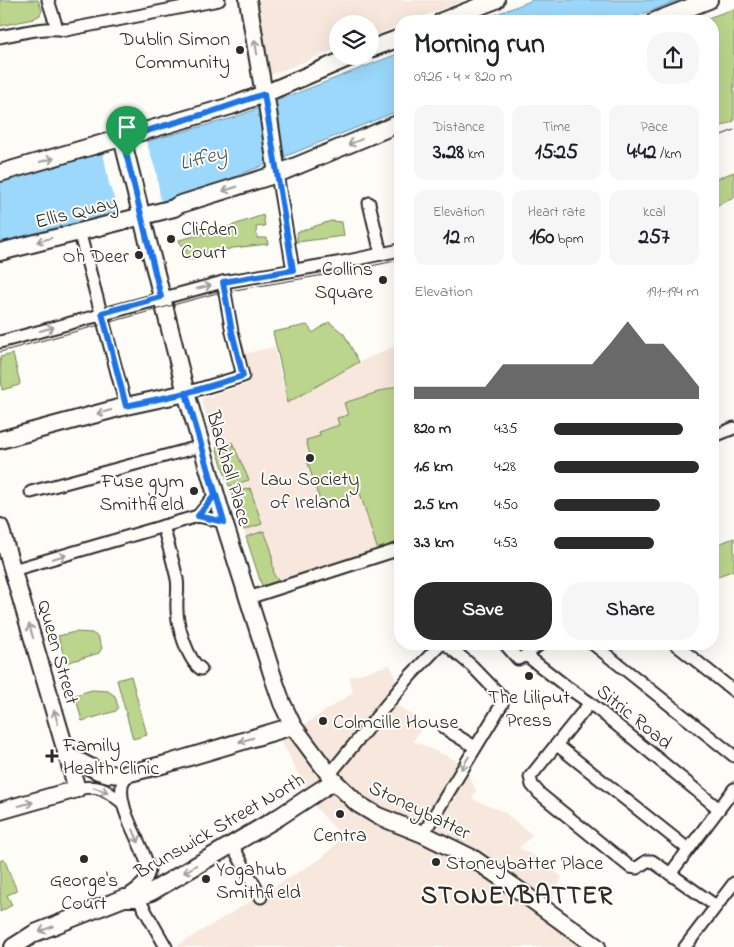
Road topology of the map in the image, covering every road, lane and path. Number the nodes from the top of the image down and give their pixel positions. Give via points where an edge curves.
1 (48, 0) edge
2 (219, 0) edge
3 (248, 0) edge
4 (496, 0) edge
5 (709, 0) edge
6 (457, 15) edge
7 (671, 15) edge
8 (57, 28) junction
9 (0, 37) edge
10 (394, 40) edge
11 (379, 46) edge
12 (335, 65) edge
13 (266, 99) junction
14 (394, 125) edge
15 (123, 142) junction
16 (276, 168) junction
17 (0, 173) edge
18 (369, 203) dead end
19 (141, 212) junction
20 (79, 231) junction
21 (394, 251) edge
22 (0, 252) edge
23 (381, 254) junction
24 (293, 270) junction
25 (223, 282) junction
26 (161, 297) junction
27 (104, 318) junction
28 (0, 342) edge
29 (186, 393) junction
30 (126, 406) junction
31 (734, 428) edge
32 (719, 433) edge
33 (0, 440) edge
34 (202, 446) junction
35 (31, 492) dead end
36 (215, 495) junction
37 (198, 516) junction
38 (224, 522) junction
39 (163, 526) junction
40 (0, 527) edge
41 (394, 551) edge
42 (13, 570) junction
43 (248, 598) junction
44 (435, 650) edge
45 (453, 650) edge
46 (510, 650) edge
47 (532, 650) edge
48 (601, 650) edge
49 (683, 650) edge
50 (526, 655) junction
51 (201, 669) dead end
52 (734, 691) edge
53 (590, 703) junction
54 (293, 726) junction
55 (444, 728) dead end
56 (557, 745) junction
57 (475, 747) junction
58 (67, 755) junction
59 (734, 756) edge
60 (133, 772) junction
61 (332, 778) junction
62 (76, 789) junction
63 (734, 789) edge
64 (123, 803) junction
65 (719, 809) junction
66 (0, 811) edge
67 (423, 834) junction
68 (232, 845) junction
69 (688, 849) junction
70 (670, 874) junction
71 (733, 887) edge
72 (261, 897) dead end
73 (131, 898) junction
74 (716, 906) junction
75 (13, 947) edge
76 (166, 947) edge
77 (597, 947) edge
78 (685, 947) edge

1 - 8 street
2 - 8 street via 66,30
13 -> 3 main road
4 - 6 main road
5 - 7 main road
8 - 9 street
10 - 11 main road
12 - 13 main road
13 - 15 main road via 208,113
13 - 16 main road
14 -> 16 main road, Ellis Quay
17 -> 15 main road
15 - 19 main road, Blackhall Place
16 -> 19 main road, Ellis Quay via 174,208
16 - 24 street
18 - 23 street
19 - 20 main road, Ellis Quay
19 - 26 main road, Blackhall Place
20 -> 22 main road, Ellis Quay
20 - 27 street
21 - 23 street
23 - 24 street
24 - 25 street
26 -> 25 street
25 - 29 street via 243,376
26 - 27 street
26 - 29 main road, Blackhall Place
28 -> 27 street
27 - 30 street
29 - 30 main road
29 - 34 main road, Blackhall Place
30 -> 33 main road
31 - 32 street
34 - 35 street
34 - 36 main road, Blackhall Place
36 - 37 street
36 - 38 main road, Blackhall Place
37 - 38 street
37 - 39 street
38 - 43 main road, Blackhall Place
42 -> 39 street
39 - 51 street via 178,581 180,625 191,659
40 - 42 main road, Queen Street
41 - 43 street
58 -> 42 main road, Queen Street
43 - 54 main road, Blackhall Place via 282,704
44 - 61 street via 403,684
45 - 57 street via 502,700
46 - 50 street, Sitric Road via 518,659
47 - 50 street
48 - 59 street
49 - 52 street
50 - 53 street, Sitric Road
53 - 56 street
53 - 65 street, Sitric Road
54 -> 60 main road
54 - 61 main road, Stoneybatter
55 - 57 street
56 - 69 street
56 - 70 street via 530,777 530,782 540,794 630,867 637,868 648,861
57 -> 67 street
58 - 60 main road via 109,774
58 - 62 main road, Queen Street
60 - 64 street via 122,784
61 - 67 main road, Stoneybatter via 366,810
61 - 68 main road, Brunswick Street North via 302,803
62 -> 64 street via 104,788
66 -> 62 main road
63 - 65 street
64 -> 73 street via 149,870 144,884
65 - 69 street
67 - 77 main road, Stoneybatter via 474,859
68 - 72 street
68 -> 73 main road, Brunswick Street North via 162,886
69 - 70 street
70 - 74 street
71 - 74 street
73 -> 75 main road, Brunswick Street North via 35,933
73 - 76 street
74 - 78 street

